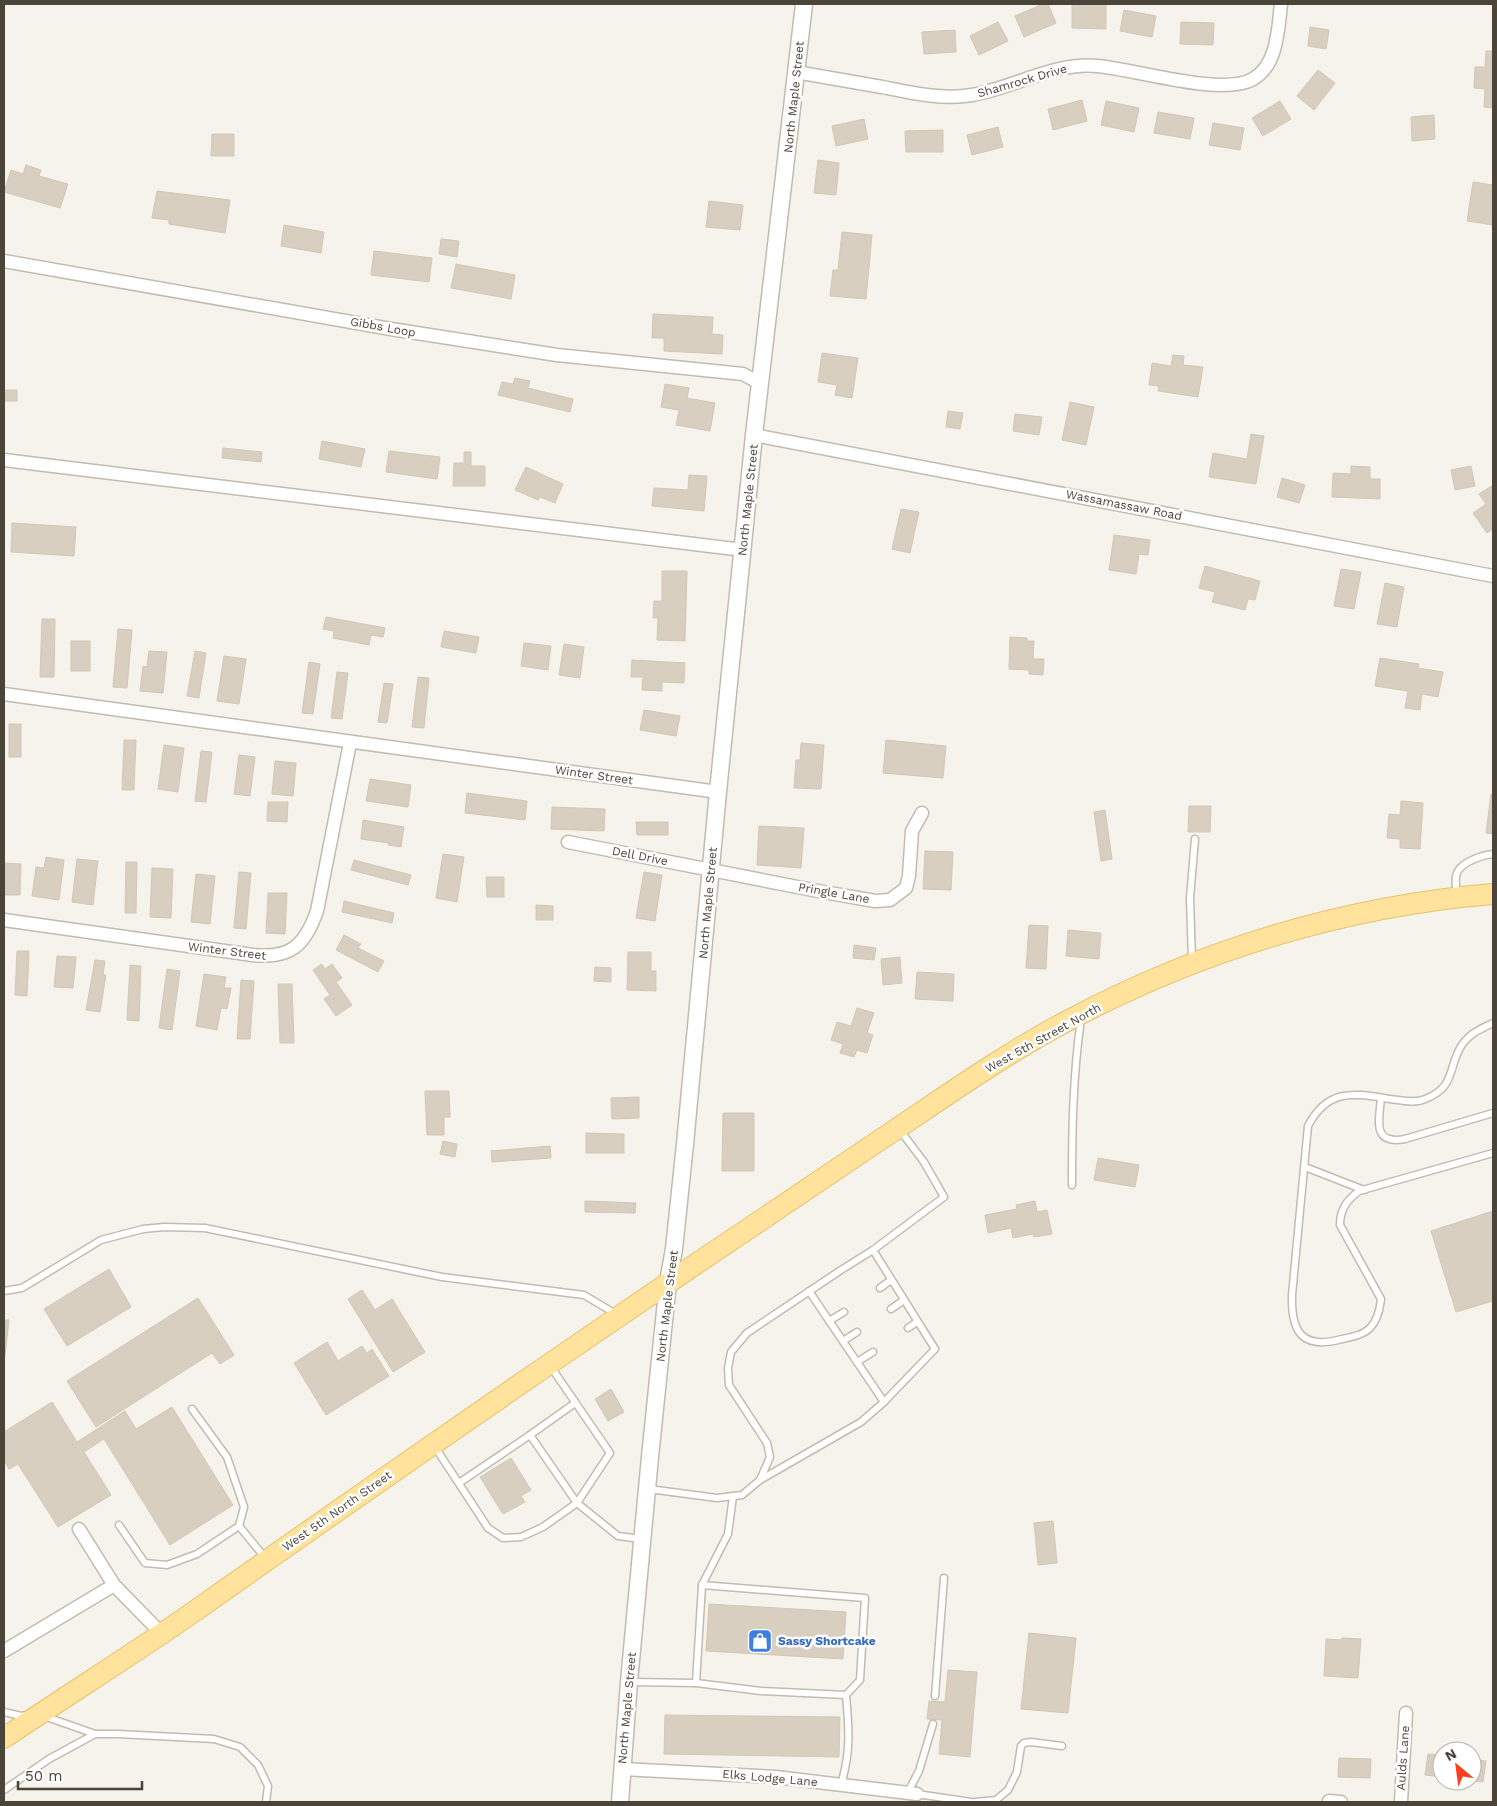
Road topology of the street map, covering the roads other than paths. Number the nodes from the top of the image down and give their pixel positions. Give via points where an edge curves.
1 (804, 4) edge
2 (1281, 4) edge
3 (796, 72) junction
4 (4, 260) edge
5 (761, 384) junction
6 (754, 435) junction
7 (4, 460) edge
8 (743, 550) junction
9 (1493, 576) edge
10 (4, 694) edge
11 (350, 743) junction
12 (718, 792) junction
13 (922, 813) dead end
14 (1195, 839) dead end
15 (568, 842) dead end
16 (1493, 854) edge
17 (711, 870) junction
18 (1493, 894) edge
19 (1457, 897) junction
20 (4, 920) edge
21 (1192, 964) junction
22 (1082, 1014) junction
23 (1493, 1023) edge
24 (1380, 1098) junction
25 (1493, 1113) edge
26 (899, 1128) junction
27 (1493, 1153) edge
28 (1304, 1167) junction
29 (1072, 1185) dead end
30 (1364, 1190) junction
31 (873, 1250) junction
32 (891, 1280) junction
33 (668, 1282) junction
34 (880, 1288) dead end
35 (4, 1291) edge
36 (809, 1291) junction
37 (904, 1300) junction
38 (891, 1309) dead end
39 (844, 1312) dead end
40 (620, 1316) junction
41 (829, 1321) junction
42 (917, 1322) junction
43 (908, 1328) dead end
44 (857, 1332) dead end
45 (843, 1341) junction
46 (873, 1352) dead end
47 (857, 1362) junction
48 (549, 1364) junction
49 (884, 1402) junction
50 (576, 1403) junction
51 (192, 1410) dead end
52 (530, 1435) junction
53 (433, 1444) junction
54 (760, 1480) junction
55 (459, 1483) junction
56 (647, 1489) junction
57 (733, 1496) junction
58 (576, 1503) junction
59 (119, 1525) dead end
60 (239, 1526) junction
61 (78, 1529) dead end
62 (643, 1539) junction
63 (267, 1560) junction
64 (944, 1578) dead end
65 (114, 1585) junction
66 (702, 1585) junction
67 (161, 1633) junction
68 (4, 1651) edge
69 (629, 1682) junction
70 (696, 1683) junction
71 (846, 1695) junction
72 (935, 1696) dead end
73 (4, 1712) edge
74 (1406, 1713) dead end
75 (39, 1714) junction
76 (933, 1724) dead end
77 (95, 1734) junction
78 (4, 1738) edge
79 (1062, 1746) dead end
80 (622, 1770) junction
81 (841, 1785) junction
82 (4, 1790) edge
83 (913, 1793) junction
84 (266, 1802) edge
85 (620, 1802) edge
86 (973, 1802) edge
87 (1400, 1802) edge

1 - 3 street, North Maple Street
2 - 3 street, Shamrock Drive via 1272,57 1254,79 1240,84 1208,85 1127,70 1077,66 1042,73 991,91 956,97 925,95
3 - 5 street, North Maple Street
4 - 5 street, Gibbs Loop via 557,356 743,374
5 - 6 street, North Maple Street
6 - 8 street, North Maple Street
6 - 9 street, Wassamassaw Road
7 - 8 street
8 - 12 street, North Maple Street
10 - 11 street, Winter Street
11 - 12 street, Winter Street
11 - 20 street, Winter Street via 317,911 310,929 288,952 270,957
12 - 17 street, North Maple Street
13 - 17 street, Pringle Lane via 912,831 906,888 890,900 875,901
14 - 21 lane via 1190,898
15 - 17 street, Dell Drive
16 - 19 lane via 1465,864 1458,871
17 - 33 street, North Maple Street via 684,1154
18 - 19 main road, West 5th Street North
19 - 21 main road, West 5th Street North via 1341,918 1280,934
21 - 22 main road, West 5th Street North
22 - 26 main road, West 5th Street North via 998,1060
22 - 29 lane via 1075,1058
23 - 24 lane via 1464,1042 1450,1078 1440,1090 1424,1100
24 - 25 lane via 1379,1129 1390,1140 1405,1139
24 - 28 lane via 1346,1095 1333,1098 1322,1106 1308,1126
26 - 31 lane via 944,1197
26 - 33 main road, West 5th Street North
27 - 30 lane
28 - 30 lane
28 - 30 lane via 1292,1310 1298,1331 1312,1341 1332,1342 1361,1334 1370,1328 1380,1309 1381,1299 1340,1226 1344,1206
31 - 32 lane
31 - 36 lane
32 - 34 lane
32 - 37 lane
33 - 40 main road, West 5th North Street
33 - 56 street, North Maple Street
35 - 40 lane via 22,1288 101,1240 143,1229 197,1228 442,1277 584,1295
36 - 41 lane
36 - 54 lane via 747,1333 732,1352 728,1368 729,1385 766,1443 770,1457
37 - 38 lane
37 - 42 lane
39 - 41 lane
40 - 48 main road, West 5th North Street
41 - 45 lane
42 - 43 lane
42 - 49 lane via 935,1349
44 - 45 lane
45 - 47 lane
46 - 47 lane
47 - 49 lane
48 - 50 lane
48 - 53 main road, West 5th North Street
49 - 54 lane via 861,1422
50 - 52 lane
50 - 58 lane via 610,1453
51 - 60 lane via 227,1457 244,1506
52 - 55 lane
52 - 58 lane
53 - 55 lane
53 - 63 main road, West 5th North Street
54 - 57 lane via 742,1495
55 - 58 lane via 488,1528 503,1538 521,1537 542,1527
56 - 57 lane via 717,1498
56 - 62 street, North Maple Street
57 - 66 lane via 728,1534
58 - 62 lane via 618,1536
59 - 60 lane via 145,1563 167,1565 197,1554
60 - 63 lane
61 - 65 street
62 - 69 street, North Maple Street
63 - 67 main road, West 5th North Street
64 - 72 lane
65 - 67 street
65 - 68 street
66 - 70 lane
66 - 71 lane via 865,1598 860,1680
67 - 75 main road, West 5th North Street
69 - 70 lane
69 - 80 street, North Maple Street
70 - 71 lane via 761,1691
71 - 81 lane via 849,1737
73 - 75 lane via 21,1716
74 - 87 street, Aulds Lane
75 - 77 lane
75 - 78 main road, West 5th North Street
76 - 83 lane
77 - 82 lane via 49,1759
77 - 84 lane via 214,1739 240,1747 258,1765 268,1786
79 - 86 lane via 1024,1743 1017,1772 1008,1790 996,1800
80 - 81 street, Elks Lodge Lane via 776,1777
80 - 85 street, North Maple Street
81 - 83 street, Elks Lodge Lane
83 - 86 lane

